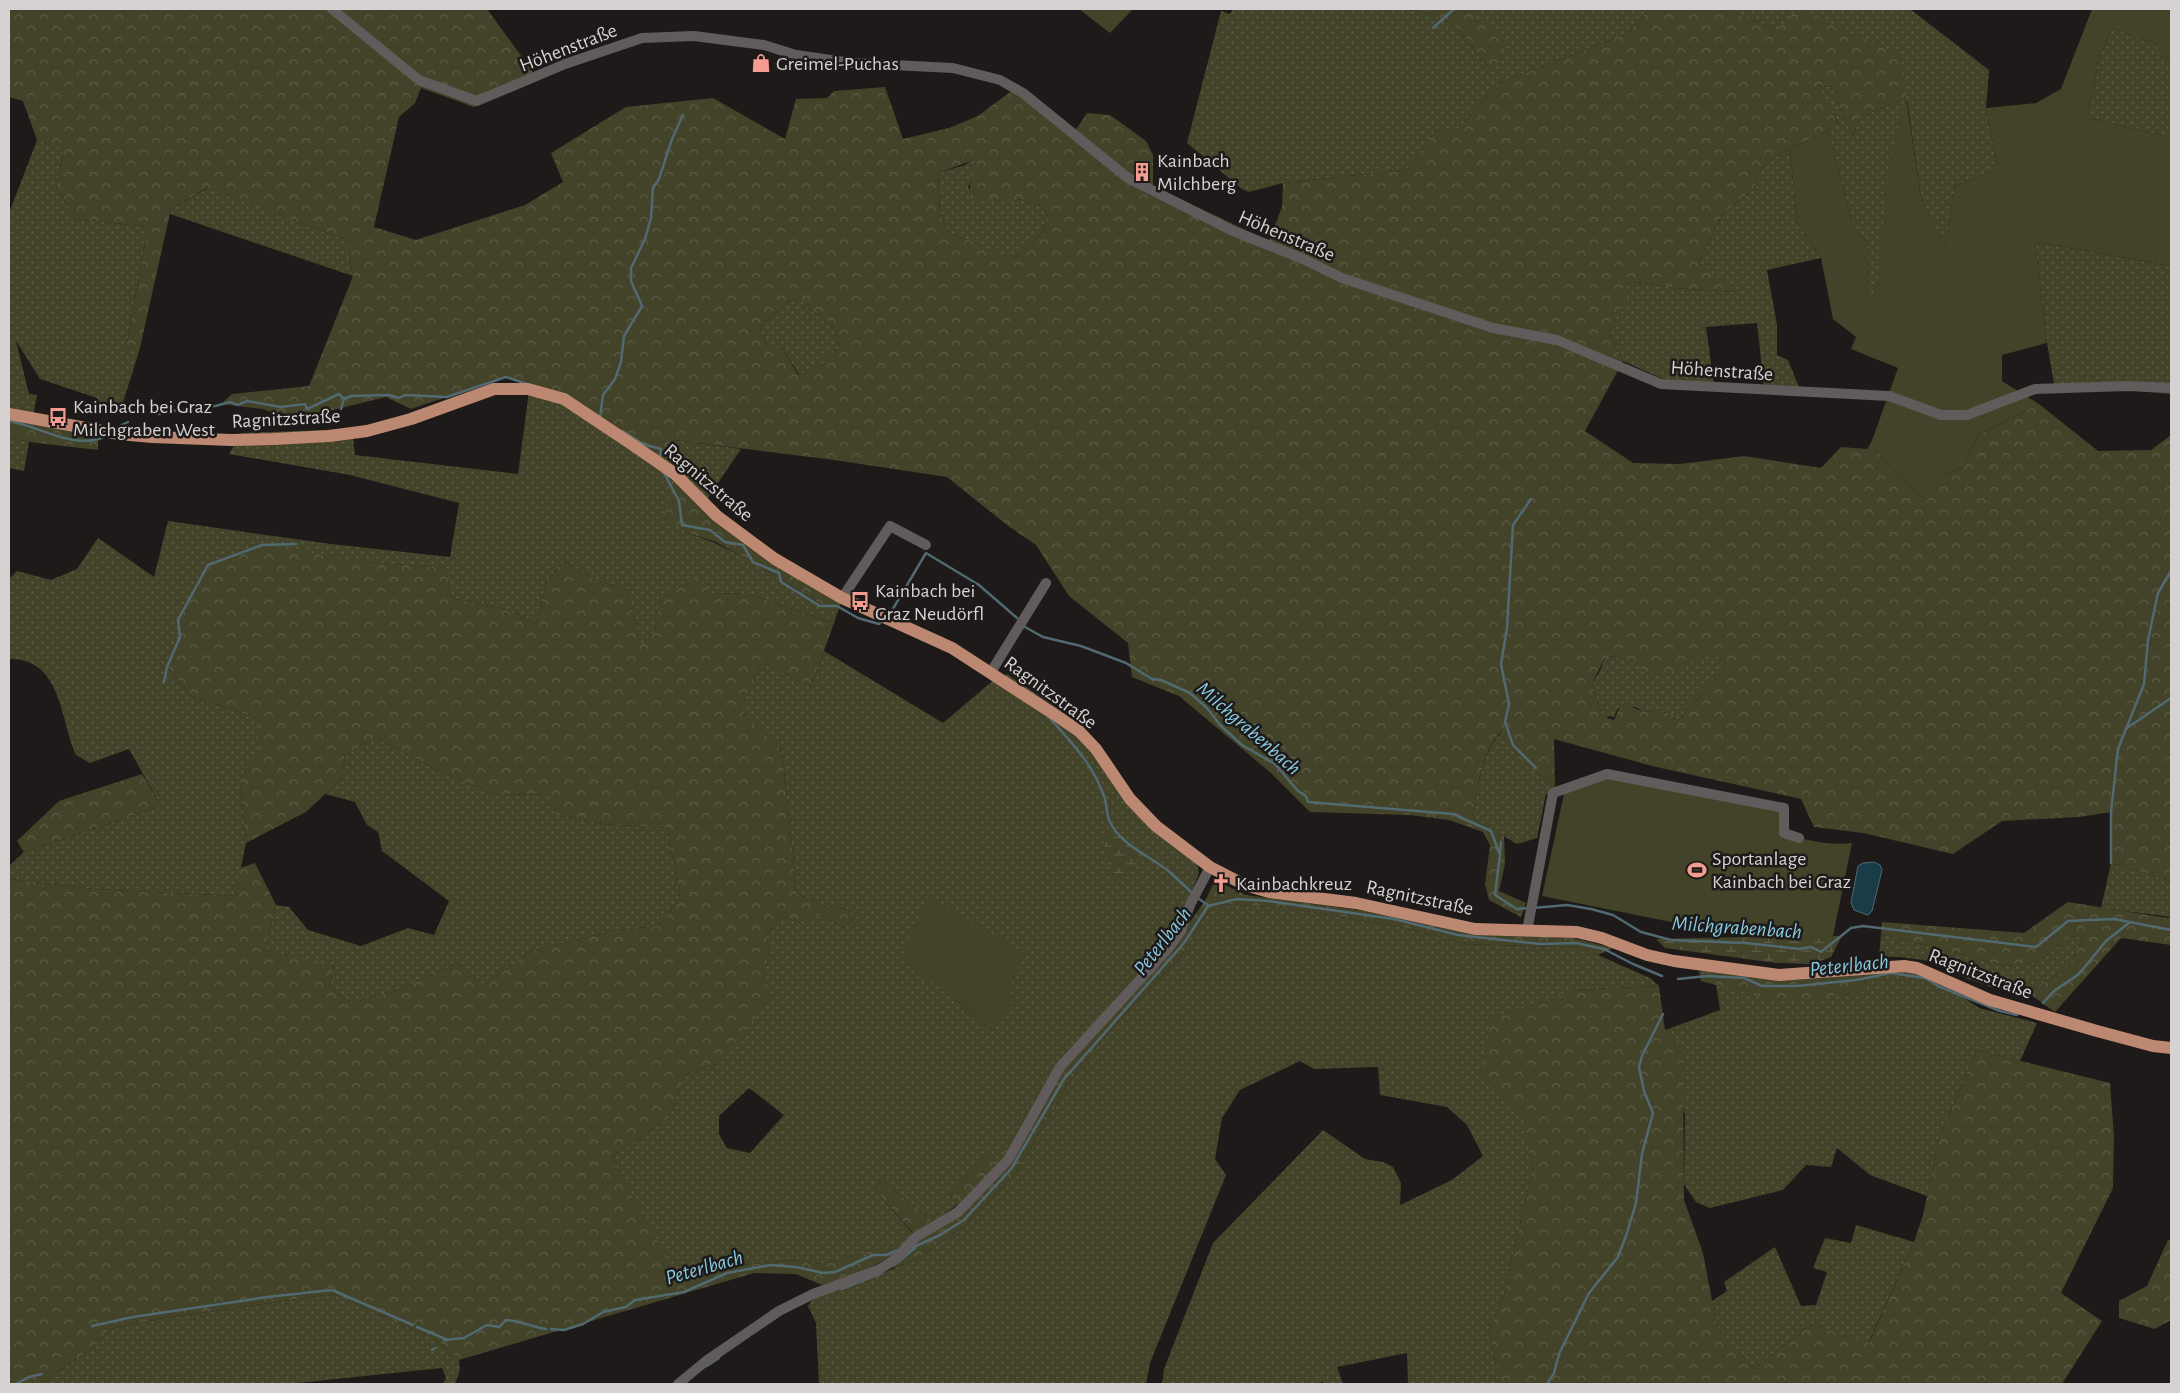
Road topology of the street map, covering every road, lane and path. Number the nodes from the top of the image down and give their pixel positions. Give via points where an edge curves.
1 (332, 9) edge
2 (2171, 388) edge
3 (9, 414) edge
4 (926, 545) dead end
5 (1046, 583) dead end
6 (842, 598) junction
7 (991, 672) junction
8 (1799, 838) dead end
9 (1210, 867) junction
10 (1527, 931) junction
11 (2171, 1048) edge
12 (678, 1384) edge

1 - 2 street, Höhenstraße via 420,80 477,102 565,64 642,38 694,36 764,45 796,56 852,64 953,68 990,76 1023,94 1128,178 1231,230 1342,278 1493,328 1557,340 1661,384 1889,396 1941,415 1967,416 2035,389
3 - 6 main road, Ragnitzstraße via 119,434 274,439 368,431 494,389 528,389 564,399 675,474 717,516 768,554
4 - 6 street via 890,526
5 - 7 street
6 - 7 main road, Ragnitzstraße via 952,648
7 - 9 main road, Ragnitzstraße via 1079,731 1096,749 1130,800 1156,826
8 - 10 street via 1784,833 1784,808 1608,774 1553,793
9 - 10 main road, Ragnitzstraße via 1244,885 1268,892 1356,902 1475,929
9 - 12 street via 1190,904 1181,931 1168,950 1060,1067 1008,1160 958,1212 916,1237 893,1261 878,1270 813,1294 779,1311
10 - 11 main road, Ragnitzstraße via 1577,932 1647,956 1779,975 1904,966 1917,968 1990,1000 2096,1032

